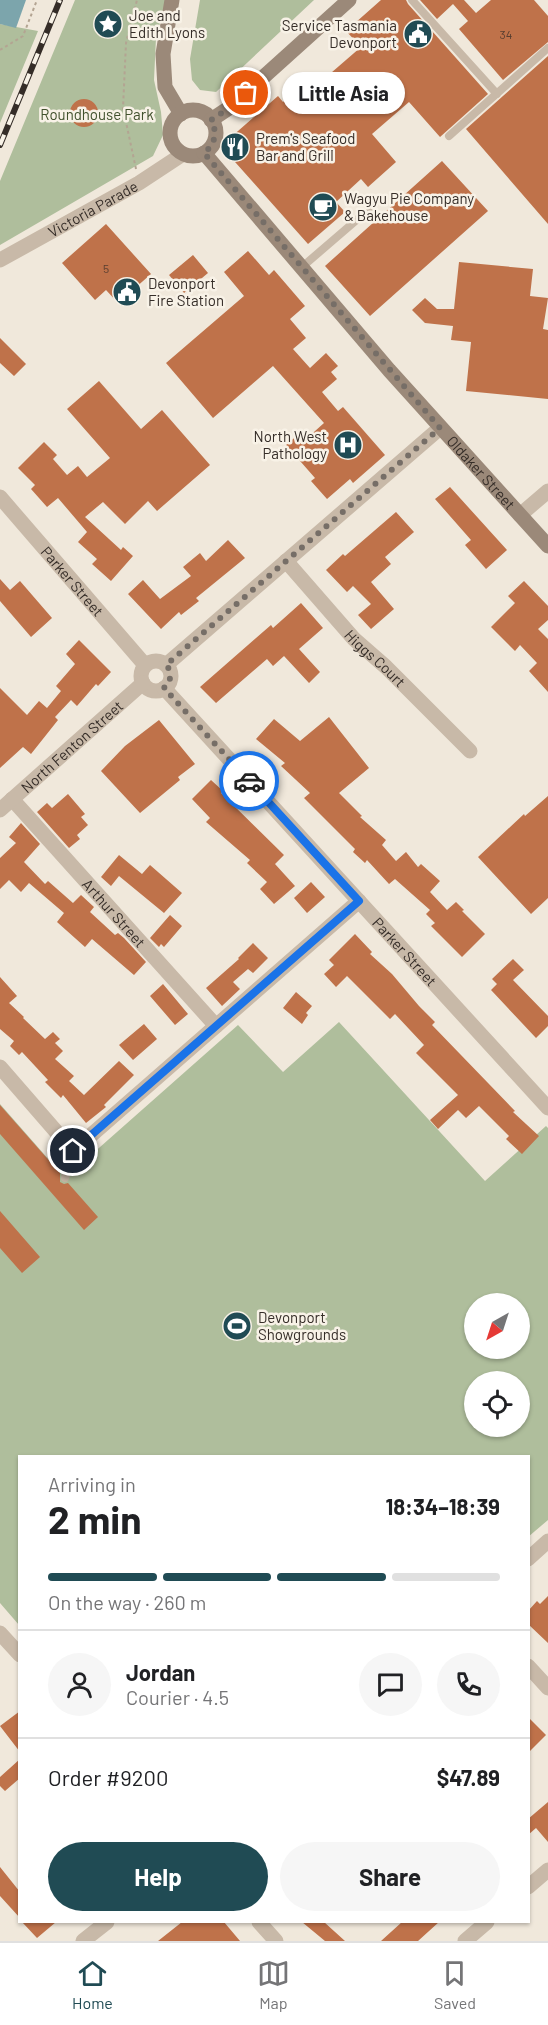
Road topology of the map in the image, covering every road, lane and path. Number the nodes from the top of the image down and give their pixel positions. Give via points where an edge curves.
1 (37, 0) edge
2 (137, 0) edge
3 (172, 0) edge
4 (349, 0) edge
5 (412, 0) edge
6 (548, 48) edge
7 (0, 50) edge
8 (497, 94) junction
9 (180, 114) junction
10 (211, 120) junction
11 (449, 136) dead end
12 (183, 153) junction
13 (204, 153) junction
14 (139, 183) junction
15 (374, 205) dead end
16 (0, 260) edge
17 (302, 267) junction
18 (440, 428) junction
19 (548, 491) edge
20 (0, 497) edge
21 (520, 515) junction
22 (548, 546) edge
23 (286, 561) junction
24 (145, 665) junction
25 (166, 665) junction
26 (143, 684) junction
27 (164, 688) junction
28 (470, 751) dead end
29 (12, 799) junction
30 (0, 810) edge
31 (359, 901) junction
32 (216, 1026) junction
33 (0, 1067) edge
34 (548, 1108) edge
35 (73, 1151) junction
36 (65, 1178) dead end
37 (548, 1541) edge
38 (530, 1557) edge
39 (0, 1633) edge
40 (18, 1653) edge
41 (530, 1667) edge
42 (548, 1688) edge
43 (548, 1870) edge
44 (530, 1885) edge
45 (105, 1923) edge
46 (260, 1923) edge
47 (487, 1923) edge
48 (83, 1941) edge
49 (276, 1941) edge
50 (465, 1941) edge

1 - 7 path via 22,36
2 - 14 path via 126,43 123,108
3 - 9 main road via 163,54 165,87
4 - 10 main road
5 - 8 lane
6 - 8 lane
8 - 11 lane
9 - 10 main road via 198,111
9 - 12 main road via 170,132 175,147
10 - 13 main road via 216,134
12 - 13 main road
12 - 14 street, Victoria Parade
13 - 17 main road, Oldaker Street
14 - 16 street, Victoria Parade
15 - 17 lane
17 - 18 main road, Oldaker Street
18 - 21 main road, Oldaker Street
18 - 23 street
19 - 21 street
20 - 24 street, Parker Street
21 - 22 main road, Oldaker Street
23 - 25 street
23 - 28 street, Higgs Court via 354,639
24 - 25 street via 154,661
24 - 26 street via 141,674
25 - 27 street via 170,680
26 - 27 street via 151,690
26 - 29 street, North Fenton Street
27 - 31 street, Parker Street
29 - 30 street, North Fenton Street
29 - 32 street, Arthur Street
31 - 32 street
31 - 34 street, Parker Street
32 - 35 street
33 - 35 street
35 - 36 lane
37 - 38 street
39 - 40 street
41 - 42 street
43 - 44 street
45 - 48 street
46 - 49 street
47 - 50 street

